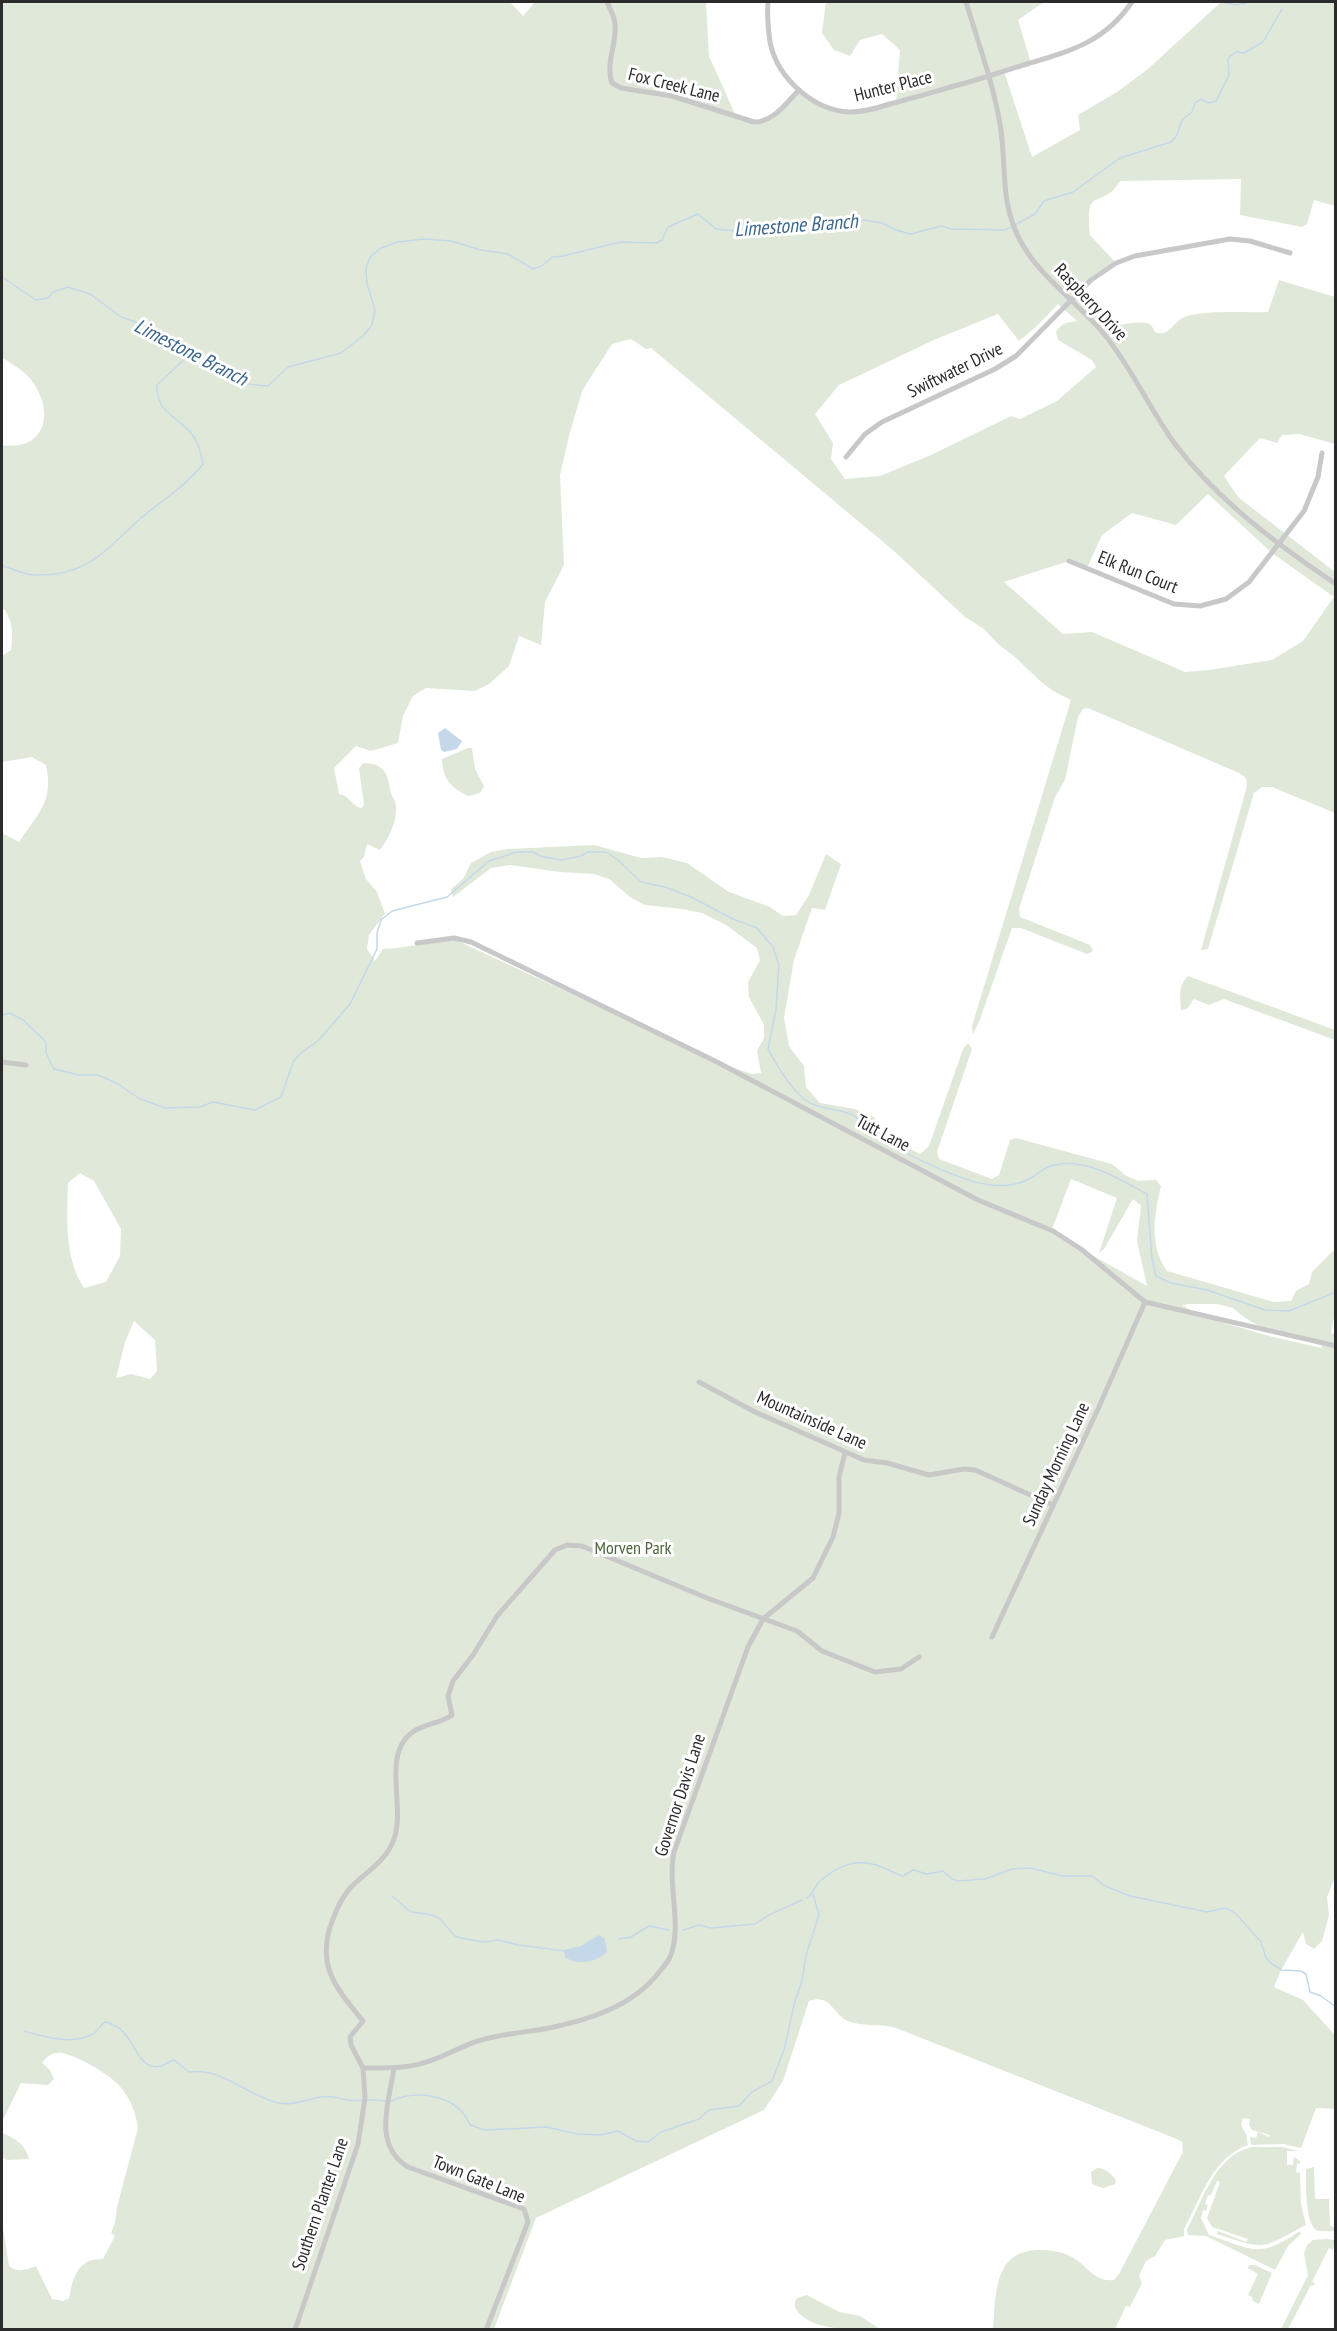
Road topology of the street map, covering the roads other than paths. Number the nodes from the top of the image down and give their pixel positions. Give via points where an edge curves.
1 (607, 2) edge
2 (768, 2) edge
3 (966, 2) edge
4 (1132, 2) edge
5 (988, 76) junction
6 (799, 90) junction
7 (1290, 253) dead end
8 (1071, 300) junction
9 (1322, 453) dead end
10 (846, 457) dead end
11 (1280, 543) junction
12 (1069, 561) dead end
13 (1335, 584) edge
14 (417, 943) dead end
15 (2, 1062) edge
16 (26, 1065) dead end
17 (1145, 1302) junction
18 (1335, 1346) edge
19 (699, 1382) dead end
20 (845, 1453) junction
21 (1053, 1505) junction
22 (763, 1619) junction
23 (992, 1637) dead end
24 (919, 1657) dead end
25 (363, 2068) junction
26 (394, 2068) junction
27 (294, 2330) edge
28 (486, 2330) edge

1 - 6 street, Fox Creek Lane via 615,25 610,78 621,88 672,96 754,122 771,119
2 - 6 street, Hunter Place via 770,44 779,66
3 - 5 street, Raspberry Drive
4 - 5 street, Hunter Place via 1118,20 1091,42
5 - 6 street, Hunter Place via 863,111 835,109
5 - 8 street, Raspberry Drive via 1000,123 1010,217 1034,263
7 - 8 street, Swiftwater Drive via 1230,239 1135,256 1106,268
8 - 10 street, Swiftwater Drive via 1016,356 882,422 865,434
8 - 11 street, Raspberry Drive via 1122,357 1184,455
9 - 11 street, Elk Run Court via 1310,500
11 - 12 street, Elk Run Court via 1243,589 1218,603 1200,606 1167,601
11 - 13 street, Raspberry Drive
14 - 17 street, Tutt Lane via 454,938 471,942 595,1001 978,1200 1053,1231
15 - 16 street
17 - 18 street, Tutt Lane
17 - 21 street, Sunday Morning Lane
19 - 20 street, Mountainside Lane
20 - 21 street, Mountainside Lane via 929,1475 975,1470
20 - 22 street, Governor Davis Lane via 839,1477 837,1524 819,1567 804,1586
21 - 23 street, Sunday Morning Lane
22 - 24 street, Southern Planter Lane via 797,1631 822,1651 875,1672 901,1669
22 - 25 street, Southern Planter Lane via 582,1546 567,1545 555,1550 497,1616 453,1681 448,1696 452,1715 411,1732 405,1740 397,1767 397,1832 387,1853 342,1899 330,1926 325,1953 329,1973 338,1991 363,2021 350,2037
22 - 26 street, Governor Davis Lane via 741,1661 674,1852 674,1941 670,1957 657,1975 628,2001 579,2020 488,2038 434,2060
25 - 26 street, Governor Davis Lane
25 - 27 street, Southern Planter Lane via 364,2099 353,2162
26 - 28 street, Town Gate Lane via 384,2127 387,2143 398,2161 527,2213 528,2222

